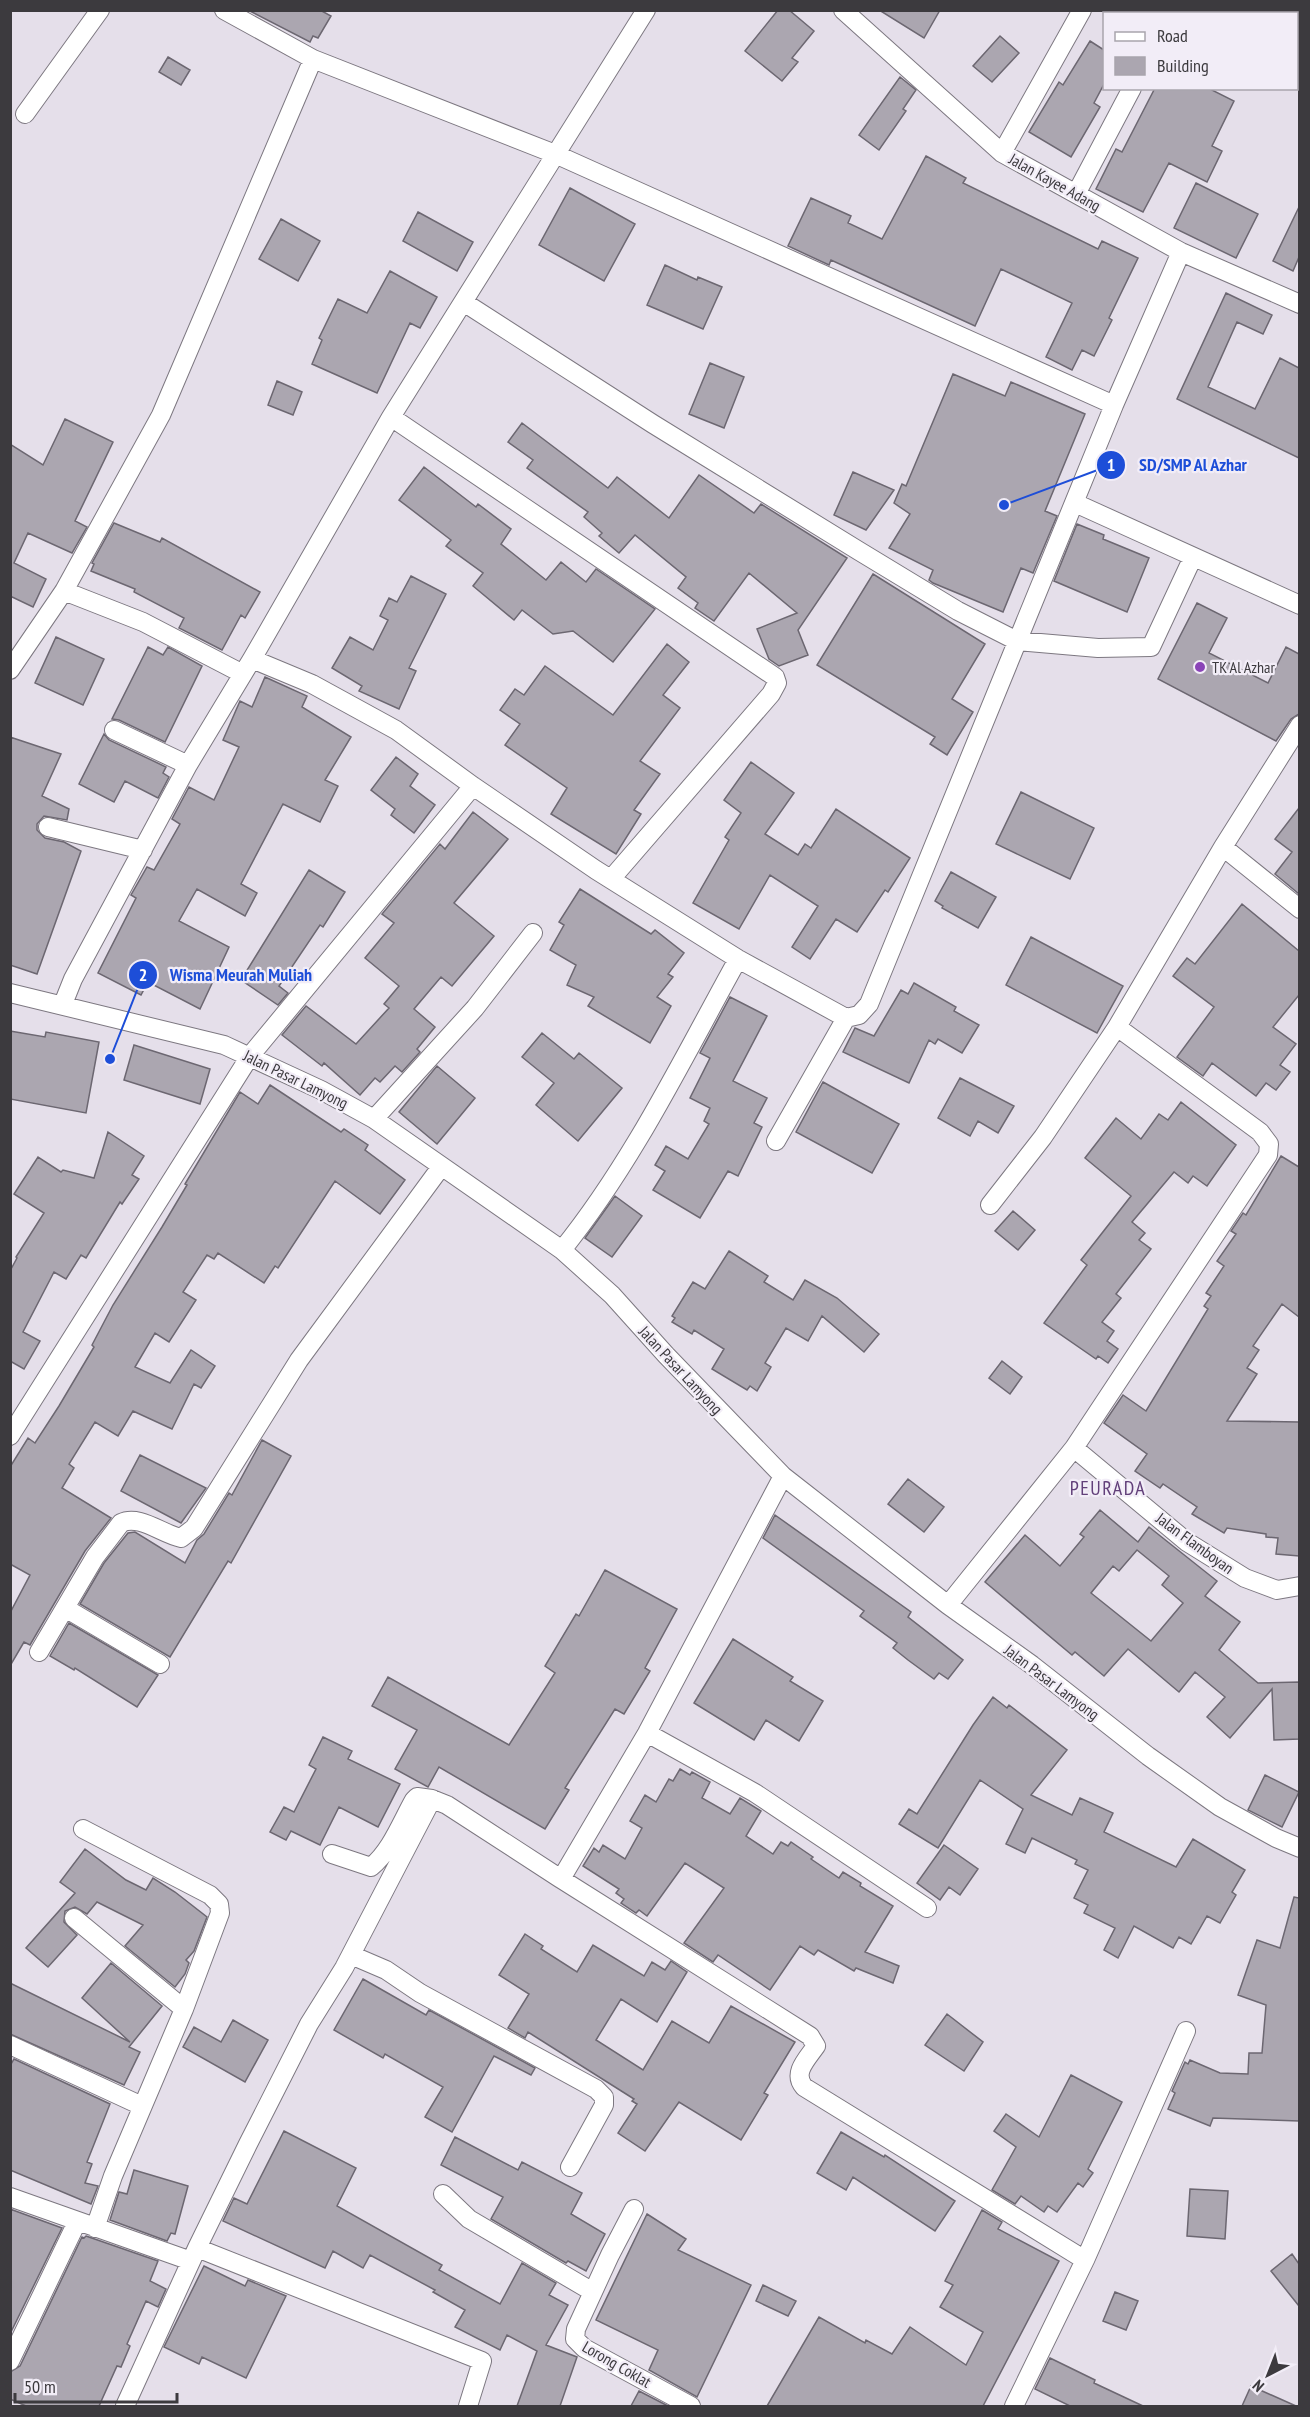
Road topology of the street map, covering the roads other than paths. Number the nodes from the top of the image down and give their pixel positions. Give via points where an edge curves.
1 (100, 10) edge
2 (224, 10) edge
3 (646, 10) edge
4 (1082, 10) edge
5 (853, 14) edge
6 (313, 59) junction
7 (1131, 90) edge
8 (25, 114) dead end
9 (1002, 153) junction
10 (555, 154) junction
11 (1076, 194) junction
12 (1181, 252) junction
13 (465, 303) junction
14 (1299, 304) edge
15 (1114, 405) junction
16 (391, 417) junction
17 (1075, 503) junction
18 (1193, 557) junction
19 (64, 591) junction
20 (1299, 605) edge
21 (1017, 641) junction
22 (247, 667) junction
23 (10, 670) edge
24 (1299, 725) edge
25 (114, 730) dead end
26 (188, 765) junction
27 (473, 786) junction
28 (48, 827) dead end
29 (1222, 847) junction
30 (143, 850) junction
31 (611, 879) junction
32 (1299, 909) edge
33 (533, 933) dead end
34 (738, 959) junction
35 (10, 993) edge
36 (63, 1004) junction
37 (846, 1018) junction
38 (1117, 1027) junction
39 (250, 1056) junction
40 (374, 1119) junction
41 (776, 1141) dead end
42 (441, 1167) junction
43 (990, 1205) dead end
44 (562, 1250) junction
45 (10, 1437) edge
46 (1074, 1448) junction
47 (783, 1476) junction
48 (1299, 1586) edge
49 (948, 1605) junction
50 (65, 1608) junction
51 (39, 1653) dead end
52 (160, 1664) dead end
53 (647, 1733) junction
54 (432, 1799) junction
55 (83, 1829) dead end
56 (1299, 1848) edge
57 (332, 1854) dead end
58 (561, 1880) junction
59 (927, 1908) dead end
60 (74, 1918) dead end
61 (351, 1955) junction
62 (184, 2009) junction
63 (1186, 2031) dead end
64 (10, 2045) edge
65 (141, 2106) junction
66 (570, 2167) dead end
67 (443, 2194) dead end
68 (10, 2197) edge
69 (634, 2209) dead end
70 (77, 2222) junction
71 (95, 2228) junction
72 (194, 2255) junction
73 (1085, 2260) junction
74 (593, 2292) junction
75 (10, 2361) edge
76 (126, 2406) edge
77 (468, 2406) edge
78 (691, 2406) edge
79 (1014, 2406) edge

1 - 8 street
2 - 6 street
3 - 10 street
4 - 9 street
5 - 9 street, Jalan Kayee Adang
6 - 10 street
6 - 19 street via 161,414
7 - 11 street
9 - 11 street, Jalan Kayee Adang
10 - 13 street
10 - 15 street
11 - 12 street, Jalan Kayee Adang
12 - 14 street, Jalan Kayee Adang
12 - 15 street
13 - 16 street
13 - 21 street via 859,551 958,611
15 - 17 street
16 - 22 street
16 - 31 street via 775,677 777,683 771,694
17 - 18 street
17 - 21 street
18 - 20 street
18 - 21 street via 1151,647 1098,648
19 - 22 street
19 - 23 street
21 - 37 street via 869,1004 859,1014
22 - 26 street
22 - 27 street via 312,684 396,730
24 - 29 street
25 - 26 street
26 - 30 street
27 - 31 street
27 - 39 street
28 - 30 street
29 - 32 street
29 - 38 street
30 - 36 street
31 - 34 street
33 - 40 street via 476,1008
34 - 37 street
34 - 44 street via 632,1150
35 - 36 street, Jalan Pasar Lamyong
36 - 39 street, Jalan Pasar Lamyong via 200,1038
37 - 41 street
38 - 43 street via 1043,1137
38 - 46 street via 1260,1132 1269,1144 1268,1155
39 - 40 street, Jalan Pasar Lamyong
39 - 45 street
40 - 42 street, Jalan Pasar Lamyong
42 - 44 street, Jalan Pasar Lamyong
42 - 50 street via 299,1360 194,1528 181,1538 135,1520 121,1523 95,1557
44 - 47 street, Jalan Pasar Lamyong via 612,1295
46 - 48 street, Jalan Flamboyan via 1187,1542 1245,1578 1277,1590
46 - 49 street
47 - 49 street, Jalan Pasar Lamyong
47 - 53 street
49 - 56 street, Jalan Pasar Lamyong via 1220,1807
50 - 51 street
50 - 52 street
53 - 58 street
53 - 59 street via 755,1793
54 - 57 street via 414,1800 387,1849 371,1867
54 - 58 street
54 - 61 street
55 - 62 street via 210,1895 219,1904 220,1913
58 - 73 street via 810,2036 816,2046 798,2073 804,2087
60 - 62 street
61 - 66 street via 386,1970 420,1993 596,2089 604,2097 604,2105
61 - 72 street via 309,2024
62 - 65 street
63 - 73 street
64 - 65 street
65 - 71 street
67 - 74 street via 470,2219
68 - 70 street
69 - 74 street, Lorong Coklat
70 - 71 street
70 - 75 street
71 - 72 street
72 - 76 street
72 - 77 street via 482,2361
73 - 79 street
74 - 78 street, Lorong Coklat via 575,2339 584,2348

